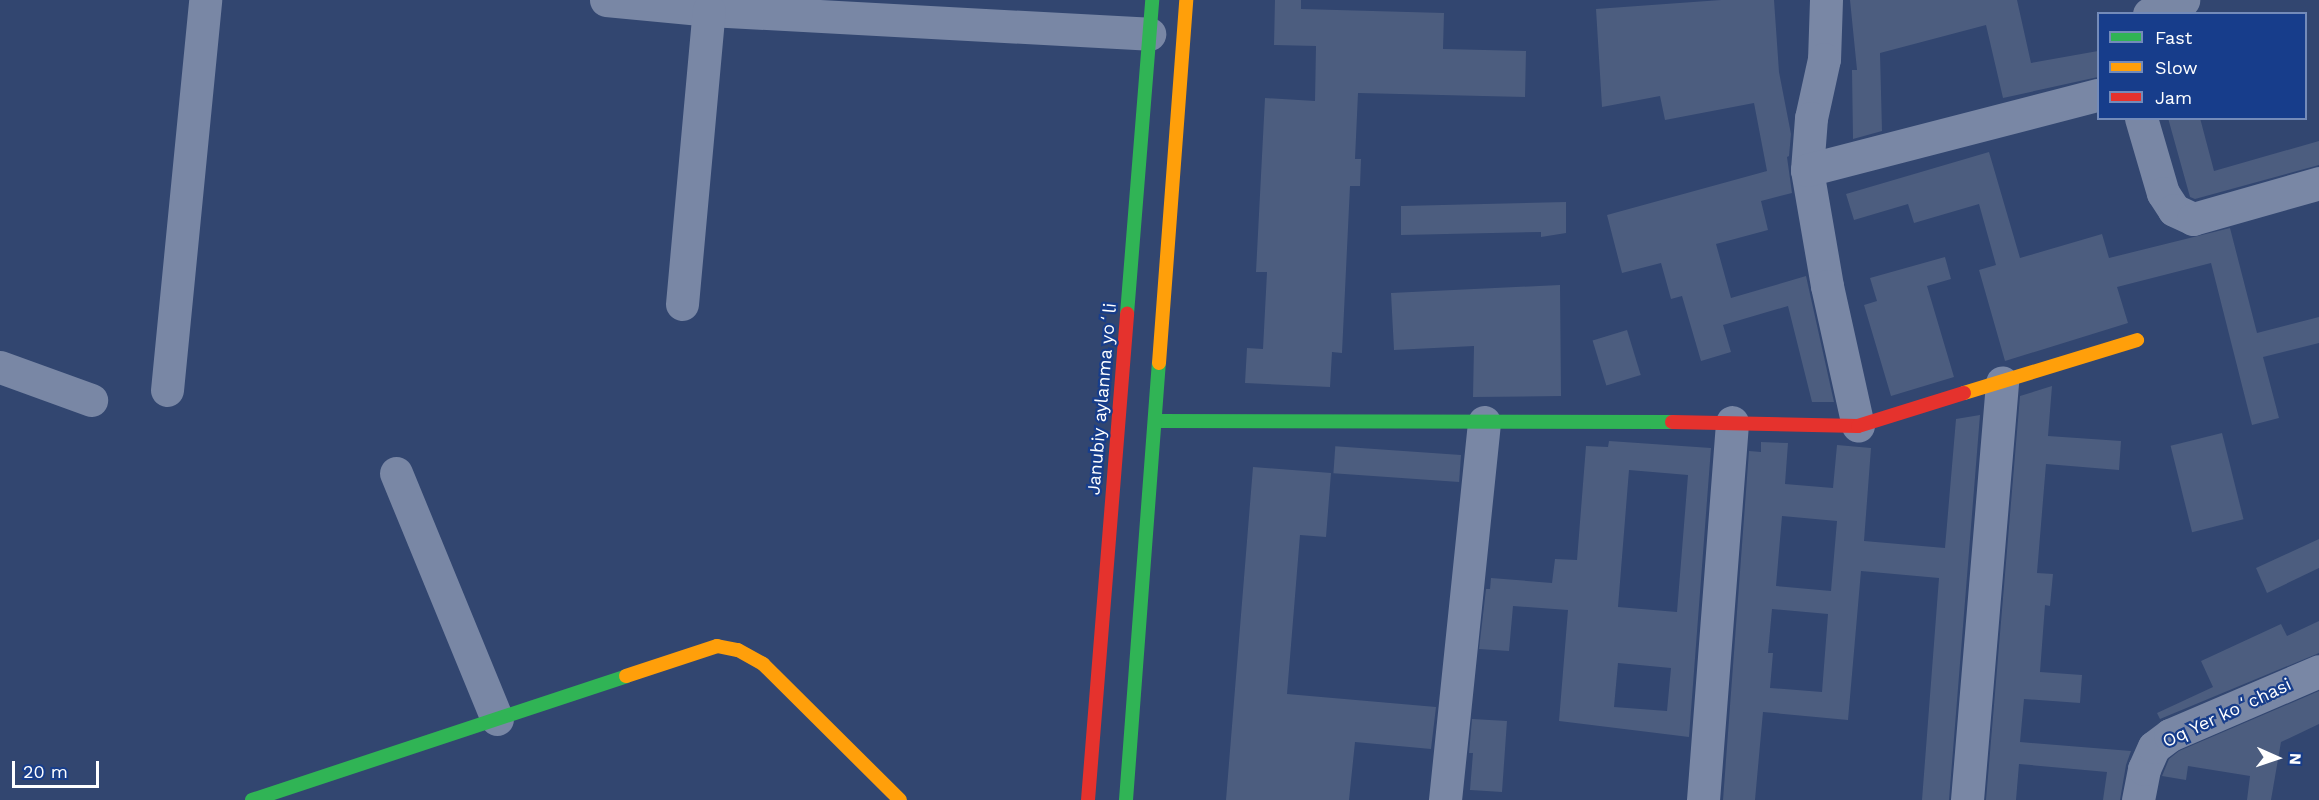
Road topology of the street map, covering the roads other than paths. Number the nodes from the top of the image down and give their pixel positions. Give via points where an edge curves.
1 (205, 0) edge
2 (606, 0) edge
3 (1152, 0) edge
4 (1186, 0) edge
5 (1826, 0) edge
6 (2183, 0) edge
7 (709, 10) junction
8 (2154, 12) edge
9 (1149, 34) junction
10 (2097, 95) edge
11 (2142, 120) edge
12 (1807, 170) junction
13 (2319, 183) edge
14 (682, 304) dead end
15 (2137, 340) dead end
16 (0, 367) edge
17 (2002, 382) junction
18 (166, 390) dead end
19 (91, 400) dead end
20 (1156, 421) junction
21 (1484, 422) junction
22 (1732, 422) junction
23 (1858, 426) junction
24 (396, 473) dead end
25 (2319, 671) edge
26 (496, 719) junction
27 (252, 800) edge
28 (900, 800) edge
29 (1088, 800) edge
30 (1126, 800) edge
31 (1445, 800) edge
32 (1703, 800) edge
33 (1967, 800) edge
34 (2138, 800) edge

1 - 18 street
2 - 7 street
3 - 9 main road, Janubiy aylanma yoʻli
4 - 20 main road
5 - 12 street via 1824,59 1811,118
6 - 8 street
7 - 9 street
7 - 14 street
9 - 29 main road, Janubiy aylanma yoʻli
10 - 12 street
11 - 13 street via 2163,193 2174,210 2193,219
12 - 23 street via 1827,286
15 - 17 main road
16 - 19 street
17 - 23 main road
17 - 33 street
20 - 21 main road
20 - 30 main road
21 - 22 main road
21 - 31 street
22 - 23 main road
22 - 32 street
24 - 26 street
25 - 34 street, Oq Yer koʻchasi via 2162,741 2154,747 2144,769
26 - 27 main road
26 - 28 main road via 717,646 738,650 763,664

